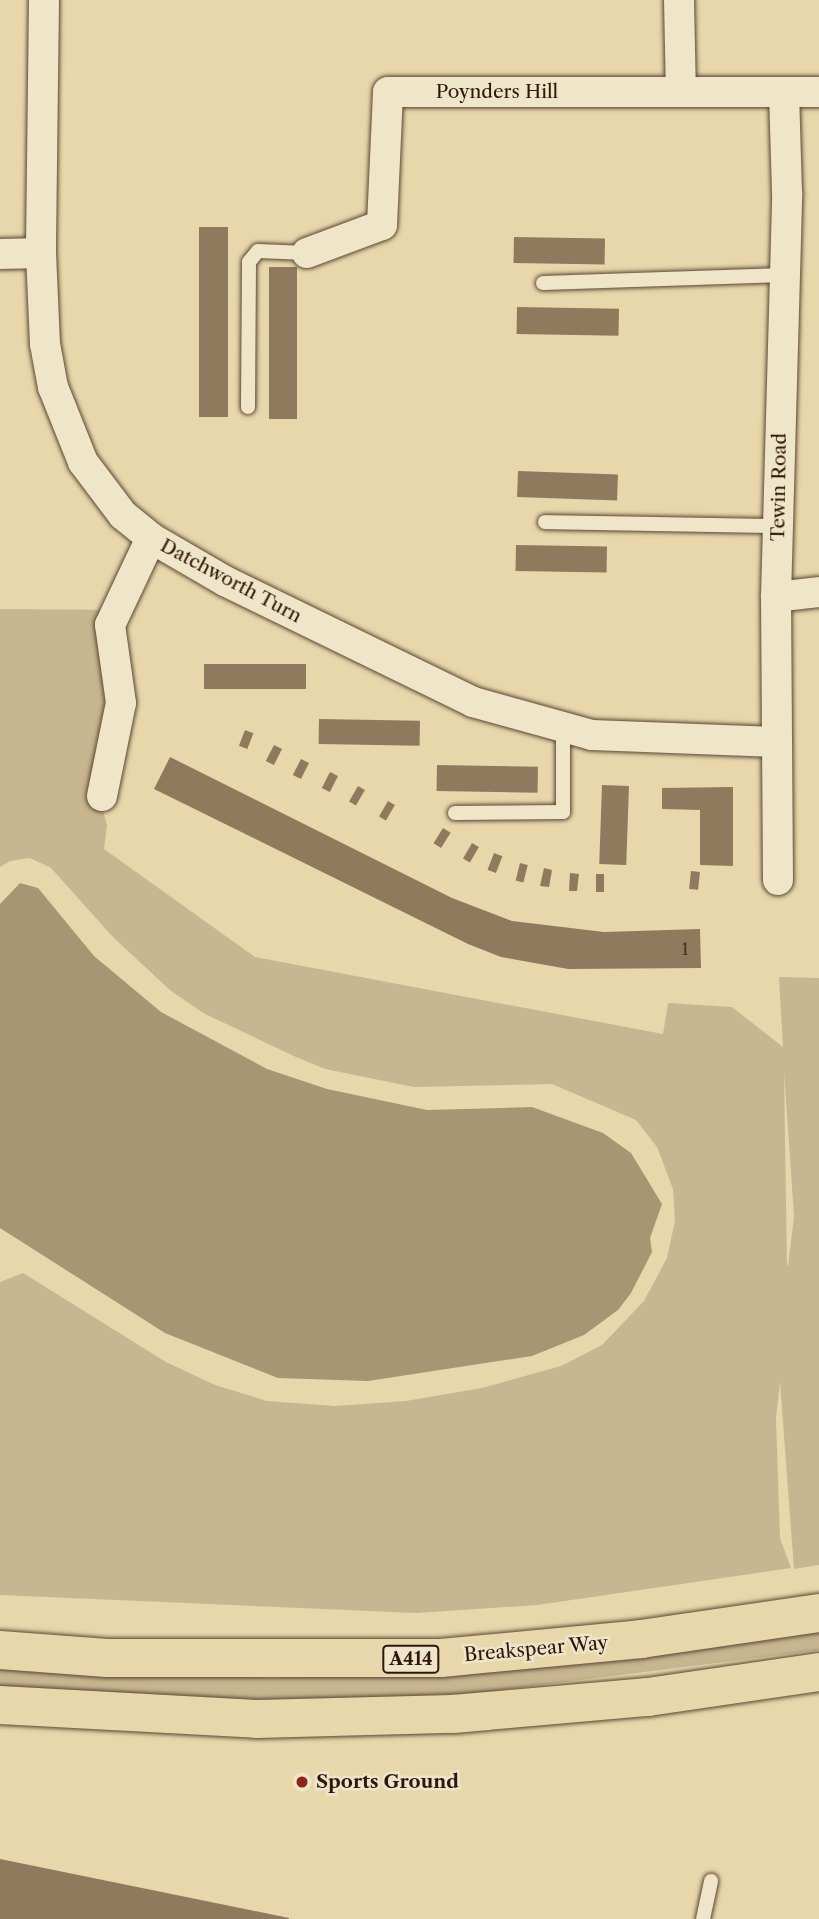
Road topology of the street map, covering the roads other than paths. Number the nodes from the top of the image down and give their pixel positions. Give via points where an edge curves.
1 (44, 0) edge
2 (680, 0) edge
3 (681, 92) junction
4 (819, 92) edge
5 (784, 94) junction
6 (41, 253) junction
7 (307, 253) joint
8 (0, 254) edge
9 (785, 275) junction
10 (543, 282) dead end
11 (248, 407) dead end
12 (544, 522) dead end
13 (778, 526) junction
14 (151, 538) junction
15 (819, 592) edge
16 (776, 597) junction
17 (563, 730) junction
18 (776, 742) junction
19 (102, 796) dead end
20 (456, 813) dead end
21 (778, 880) dead end
22 (819, 1613) edge
23 (0, 1650) edge
24 (819, 1672) edge
25 (0, 1705) edge
26 (711, 1881) dead end
27 (703, 1919) edge

1 - 6 street, Datchworth Turn
2 - 3 street
3 - 5 street, Poynders Hill
3 - 7 street, Poynders Hill via 388,92 382,225
4 - 5 street, Poynders Hill
5 - 9 street, Tewin Road
6 - 8 street
6 - 14 street, Datchworth Turn via 52,387 101,488
7 - 11 lane via 258,251 249,262
9 - 10 lane
9 - 13 street, Tewin Road
12 - 13 lane
13 - 16 street, Tewin Road
14 - 17 street, Datchworth Turn via 225,581 473,702
14 - 19 street via 110,625 121,703
15 - 16 street
16 - 18 street, Tewin Road
17 - 18 street, Datchworth Turn via 632,739
17 - 20 lane via 563,812
18 - 21 street, Tewin Road
22 - 23 main road, Breakspear Way / A414 via 641,1639 441,1658 107,1658
24 - 25 main road via 648,1696 453,1714 257,1719
26 - 27 lane

